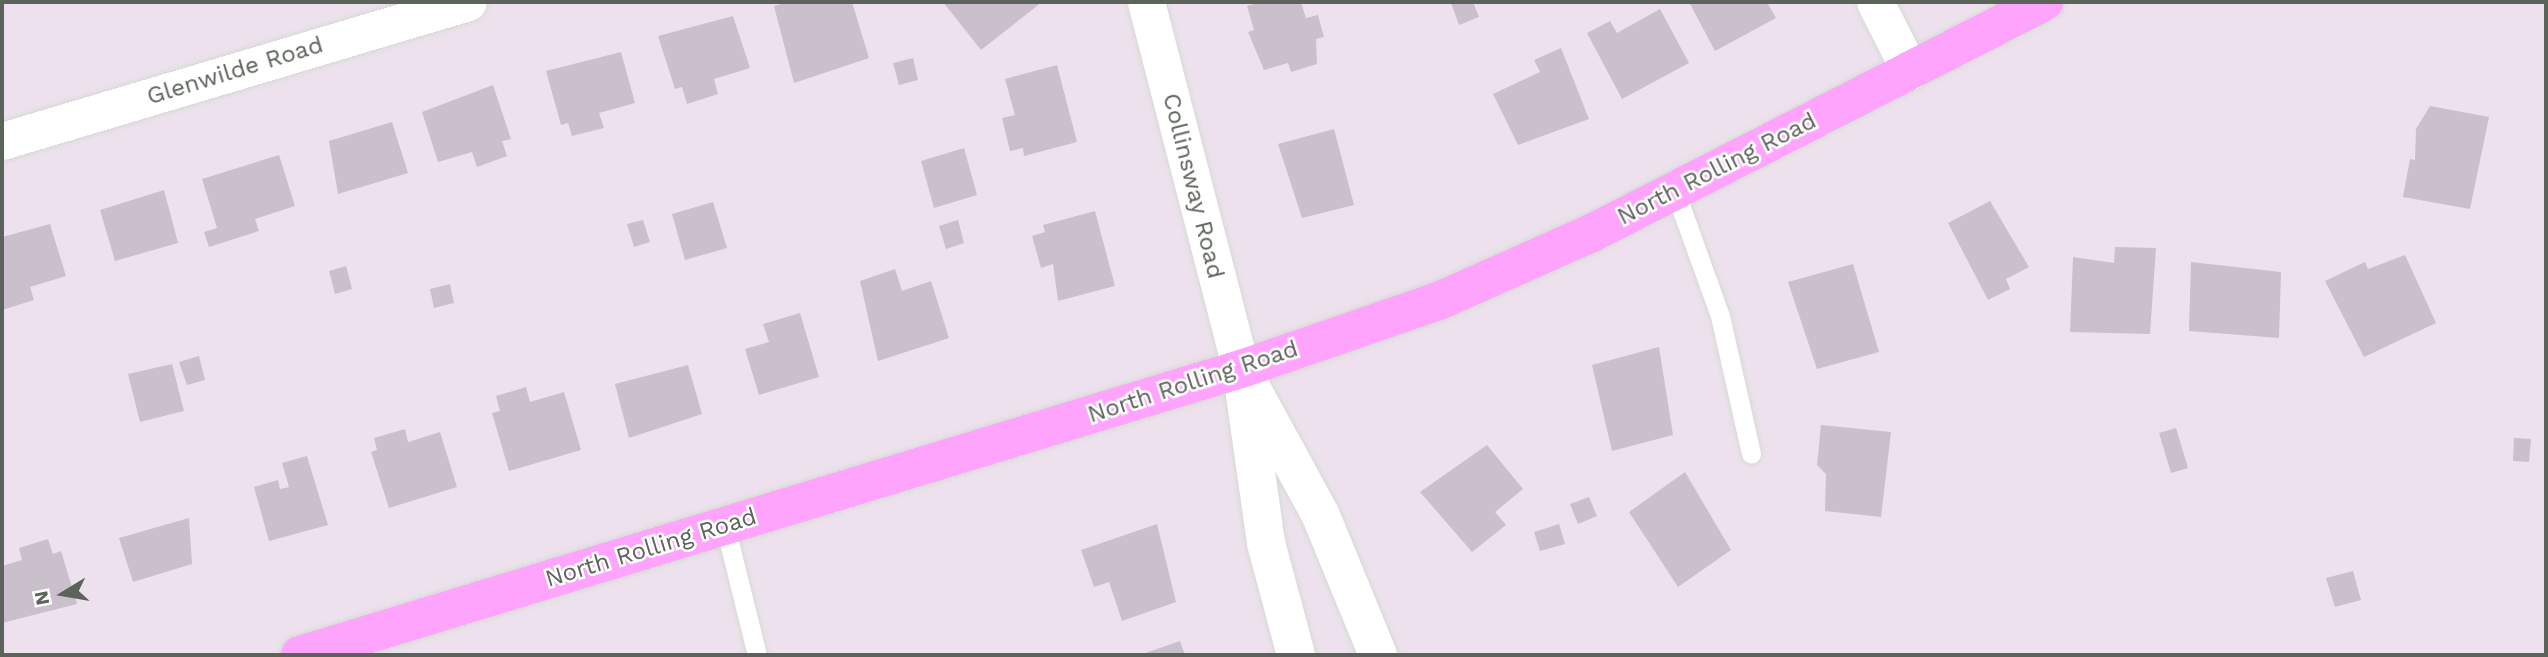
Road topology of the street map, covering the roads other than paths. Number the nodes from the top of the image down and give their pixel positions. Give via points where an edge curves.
1 (468, 2) edge
2 (1146, 2) edge
3 (1875, 2) edge
4 (2044, 2) edge
5 (1910, 71) junction
6 (2, 141) edge
7 (1675, 191) junction
8 (1241, 369) junction
9 (1751, 454) dead end
10 (725, 526) junction
11 (300, 655) edge
12 (757, 655) edge
13 (1296, 655) edge
14 (1378, 655) edge

1 - 6 street, Glenwilde Road
2 - 8 street, Collinsway Road
3 - 5 street
4 - 5 main road, North Rolling Road
5 - 7 main road, North Rolling Road
7 - 8 main road, North Rolling Road via 1439,300
7 - 9 lane via 1720,316
8 - 10 main road, North Rolling Road
8 - 13 street, Collinsway Road via 1266,543
8 - 14 street, Collinsway Road via 1321,516
10 - 11 main road, North Rolling Road
10 - 12 lane

